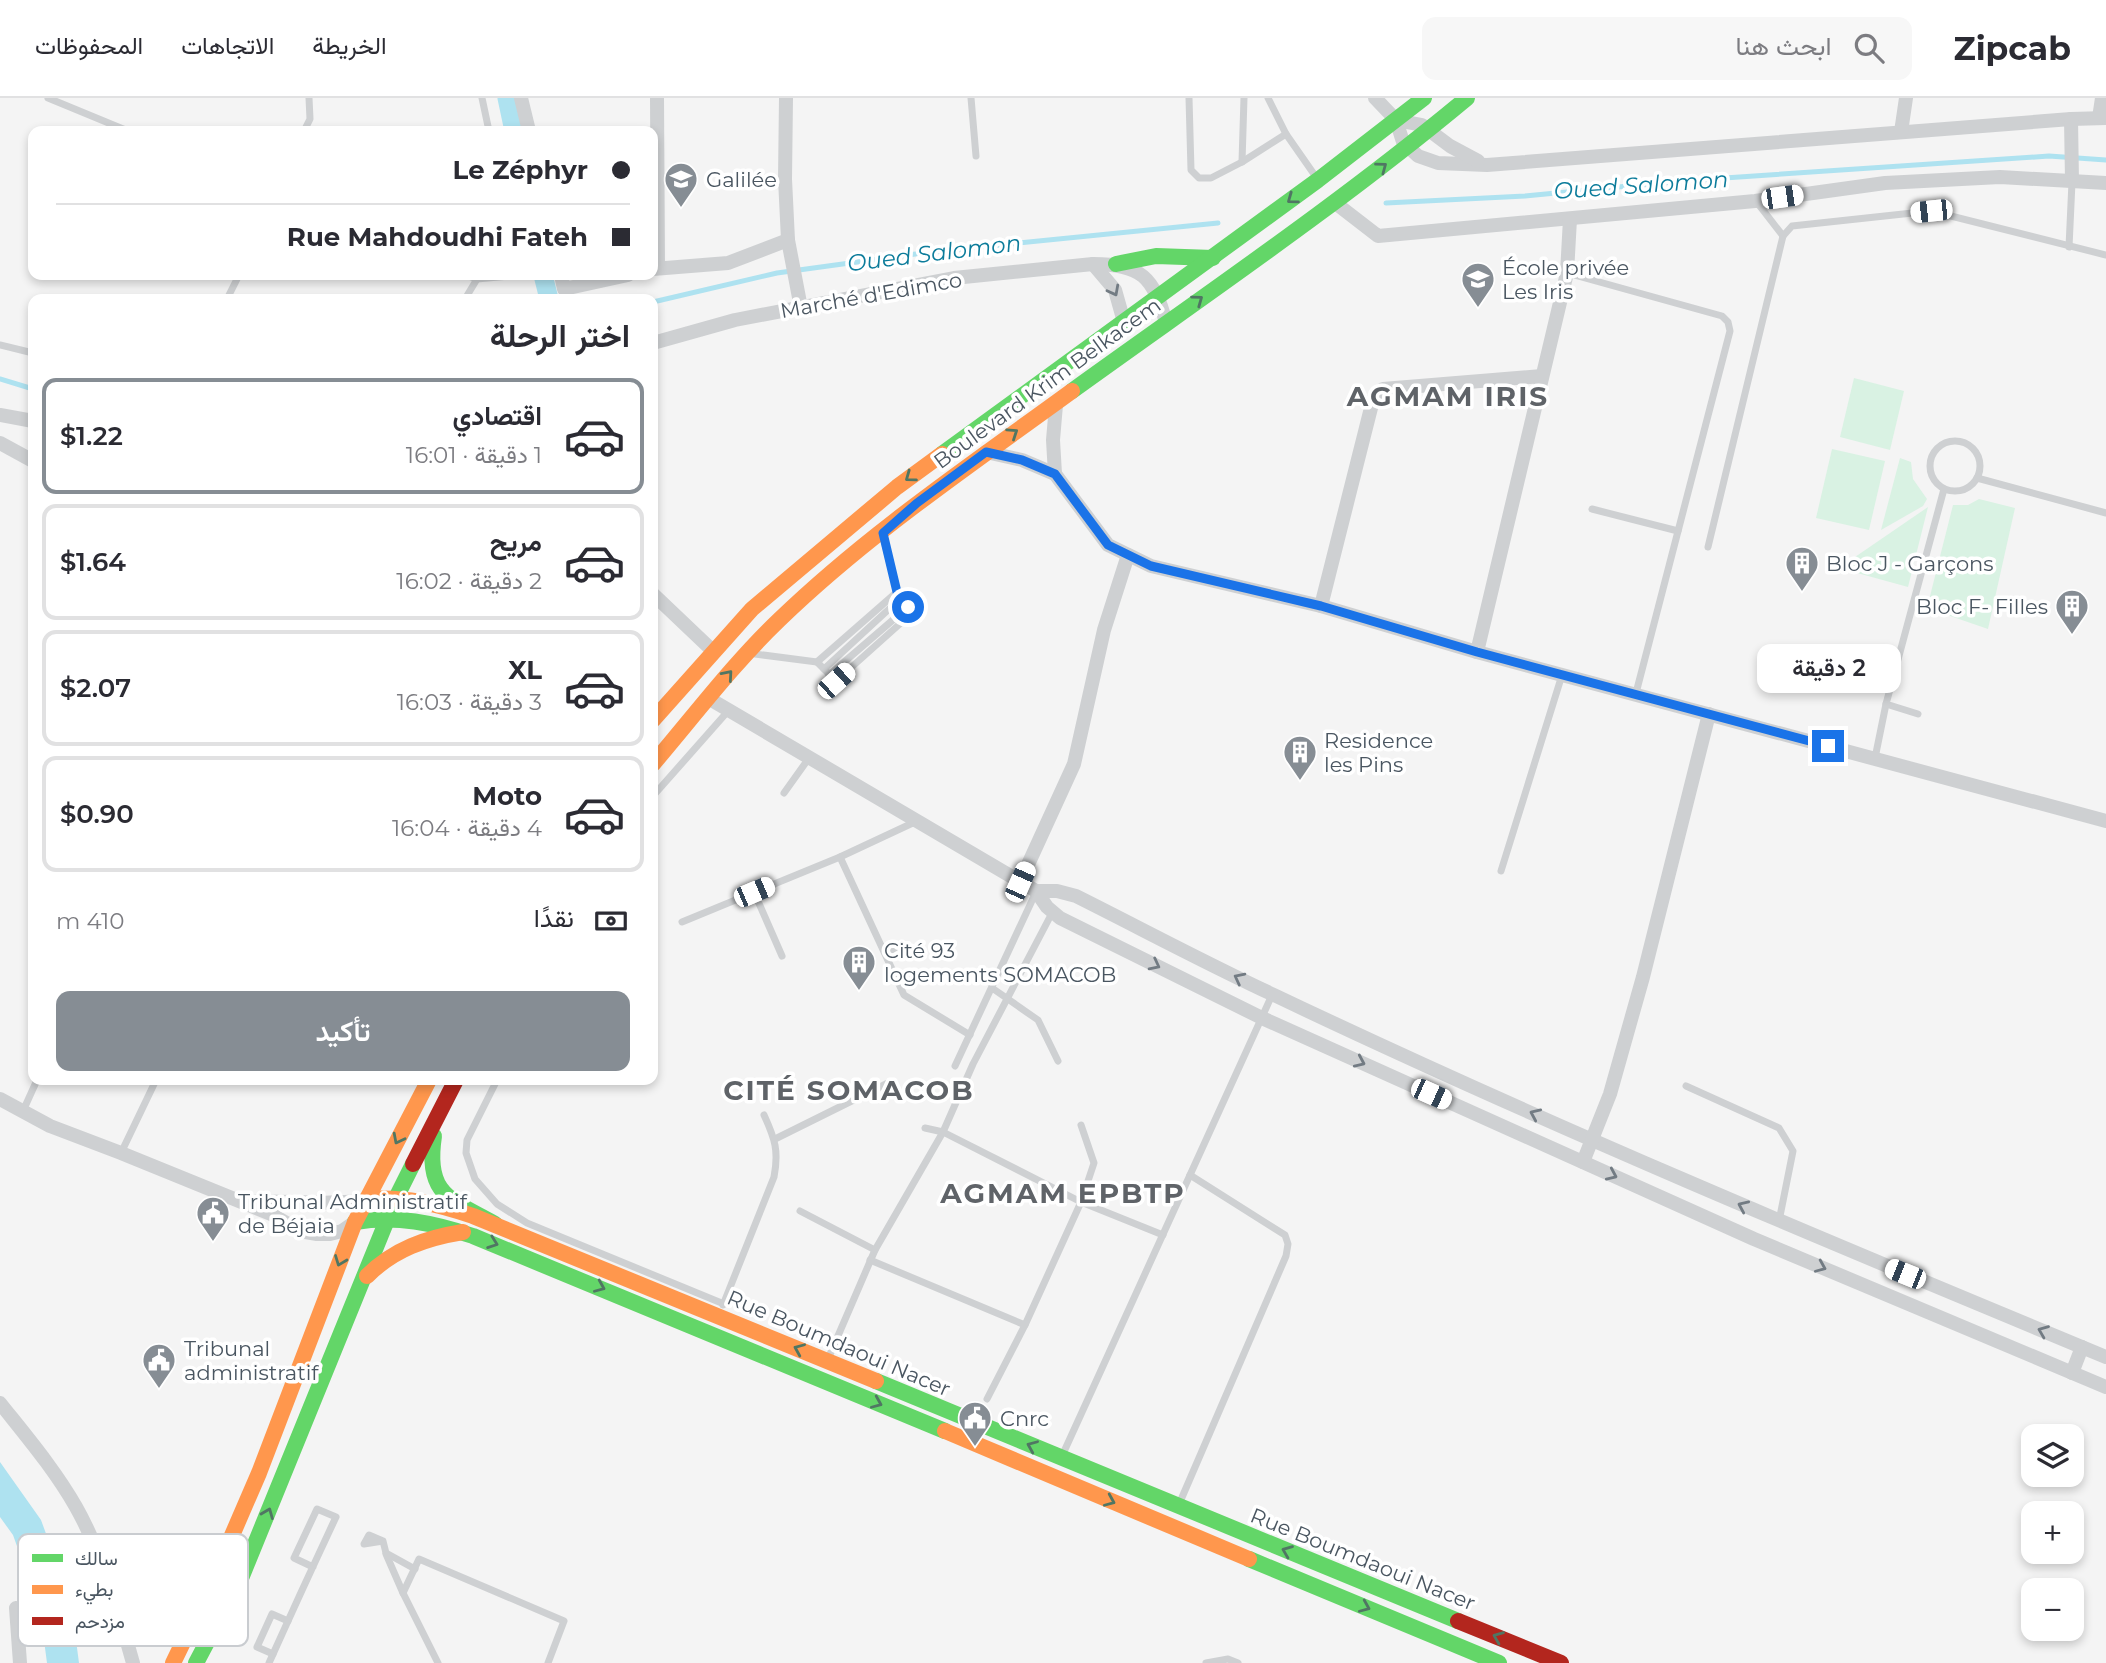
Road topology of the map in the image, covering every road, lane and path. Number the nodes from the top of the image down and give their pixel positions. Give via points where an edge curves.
1 (48, 98) edge
2 (309, 98) edge
3 (482, 98) edge
4 (522, 98) edge
5 (657, 98) edge
6 (786, 98) edge
7 (971, 98) edge
8 (1189, 98) edge
9 (1244, 98) edge
10 (1268, 98) edge
11 (1375, 98) edge
12 (1424, 98) edge
13 (1467, 98) edge
14 (1906, 98) edge
15 (2102, 98) edge
16 (2102, 118) edge
17 (1396, 120) junction
18 (116, 126) edge
19 (306, 126) edge
20 (488, 126) edge
21 (528, 126) edge
22 (657, 126) edge
23 (2071, 126) junction
24 (1429, 130) junction
25 (1901, 132) junction
26 (1286, 135) junction
27 (1408, 147) junction
28 (976, 156) dead end
29 (1242, 162) junction
30 (1487, 165) junction
31 (2071, 177) junction
32 (1318, 180) junction
33 (2106, 183) edge
34 (1755, 201) junction
35 (1334, 202) junction
36 (1570, 219) junction
37 (1783, 236) junction
38 (789, 245) junction
39 (2069, 247) junction
40 (2106, 255) edge
41 (1213, 258) junction
42 (1093, 264) junction
43 (1116, 264) junction
44 (658, 269) edge
45 (1567, 273) junction
46 (603, 280) edge
47 (564, 288) edge
48 (1159, 298) junction
49 (799, 303) junction
50 (1124, 323) junction
51 (1166, 323) junction
52 (658, 342) edge
53 (0, 345) edge
54 (28, 352) edge
55 (1542, 376) junction
56 (1056, 405) junction
57 (0, 415) edge
58 (28, 420) edge
59 (0, 443) edge
60 (986, 452) junction
61 (28, 458) edge
62 (1055, 474) junction
63 (1977, 478) junction
64 (1944, 489) junction
65 (1592, 509) dead end
66 (2106, 513) edge
67 (1678, 531) junction
68 (883, 533) junction
69 (1707, 547) dead end
70 (1128, 555) junction
71 (899, 595) junction
72 (658, 599) edge
73 (1321, 606) junction
74 (713, 652) junction
75 (1477, 652) junction
76 (747, 653) junction
77 (817, 662) junction
78 (827, 672) junction
79 (1562, 674) junction
80 (1636, 693) junction
81 (708, 698) junction
82 (1886, 704) junction
83 (729, 710) junction
84 (658, 714) edge
85 (1709, 714) junction
86 (1918, 714) dead end
87 (809, 757) junction
88 (658, 759) edge
89 (1875, 759) junction
90 (658, 790) edge
91 (784, 793) dead end
92 (917, 821) junction
93 (2106, 821) edge
94 (840, 857) junction
95 (1501, 872) dead end
96 (1020, 882) junction
97 (1036, 891) junction
98 (754, 892) junction
99 (1052, 913) junction
100 (682, 922) dead end
101 (899, 946) dead end
102 (885, 953) junction
103 (782, 956) dead end
104 (992, 988) junction
105 (1272, 995) junction
106 (1007, 998) junction
107 (1262, 1018) junction
108 (970, 1035) junction
109 (1058, 1061) dead end
110 (955, 1066) dead end
111 (890, 1082) dead end
112 (35, 1085) edge
113 (154, 1085) edge
114 (426, 1085) edge
115 (453, 1085) edge
116 (494, 1085) edge
117 (1686, 1086) dead end
118 (0, 1099) edge
119 (22, 1112) junction
120 (439, 1112) junction
121 (764, 1115) dead end
122 (1081, 1125) dead end
123 (925, 1128) dead end
124 (943, 1132) junction
125 (775, 1139) junction
126 (1593, 1139) junction
127 (121, 1153) junction
128 (1583, 1162) junction
129 (775, 1171) junction
130 (1191, 1175) junction
131 (780, 1185) dead end
132 (396, 1198) junction
133 (367, 1199) junction
134 (240, 1202) junction
135 (1081, 1202) junction
136 (764, 1205) junction
137 (772, 1209) dead end
138 (800, 1211) dead end
139 (386, 1219) junction
140 (355, 1222) junction
141 (1778, 1222) junction
142 (495, 1224) junction
143 (463, 1232) junction
144 (1163, 1235) junction
145 (875, 1250) junction
146 (870, 1260) junction
147 (360, 1284) junction
148 (721, 1310) junction
149 (1025, 1325) junction
150 (710, 1333) junction
151 (2082, 1347) junction
152 (2106, 1357) edge
153 (827, 1361) junction
154 (2072, 1373) junction
155 (819, 1379) junction
156 (2106, 1387) edge
157 (987, 1399) dead end
158 (0, 1404) edge
159 (1061, 1458) junction
160 (1053, 1477) junction
161 (1178, 1506) junction
162 (88, 1534) edge
163 (233, 1534) edge
164 (383, 1541) dead end
165 (386, 1553) junction
166 (248, 1561) edge
167 (313, 1567) junction
168 (415, 1569) junction
169 (403, 1593) junction
170 (16, 1608) dead end
171 (288, 1621) junction
172 (18, 1636) edge
173 (129, 1646) edge
174 (182, 1646) edge
175 (205, 1646) edge
176 (273, 1654) junction
177 (134, 1663) edge
178 (173, 1663) edge
179 (196, 1663) edge
180 (269, 1663) edge
181 (438, 1663) edge
182 (548, 1663) edge
183 (1206, 1663) edge
184 (1238, 1663) edge
185 (1499, 1663) edge
186 (1561, 1663) edge

1 - 18 lane
2 - 19 lane
3 - 20 lane
4 - 21 street
5 - 22 street
6 - 38 street
7 - 28 lane
8 - 29 lane via 1191,170 1199,178 1211,178
9 - 29 lane
10 - 26 lane
11 - 17 street
12 - 17 main road, Boulevard Krim Belkacem
13 - 24 main road, Boulevard Krim Belkacem
14 - 25 street
15 - 16 street
16 - 23 street
17 - 24 street
17 - 27 street
17 - 32 main road, Boulevard Krim Belkacem
23 - 25 street
23 - 31 street
24 - 27 main road, Boulevard Krim Belkacem
24 - 30 street
25 - 30 street
26 - 29 lane
26 - 32 lane
27 - 30 street via 1428,161
35 -> 27 main road, Boulevard Krim Belkacem
31 - 33 street
31 - 34 street via 1885,183
31 - 39 lane
32 -> 41 main road, Boulevard Krim Belkacem
34 - 36 street
34 - 37 lane
35 - 36 street via 1378,236
51 -> 35 main road, Boulevard Krim Belkacem
36 - 45 street
37 - 39 lane via 1792,226 1931,211
37 - 69 lane
38 - 44 street via 728,263
38 - 49 street
39 - 40 lane
41 - 43 main road via 1156,256
41 - 48 main road, Boulevard Krim Belkacem
42 - 43 street, Marché d'Edimco
42 - 49 street, Marché d'Edimco via 954,278
42 -> 50 street via 1115,290
43 - 48 street, Marché d'Edimco via 1147,280
45 - 55 street
45 - 67 lane via 1722,316 1728,322 1730,331
46 - 47 street
48 - 50 main road, Boulevard Krim Belkacem
48 - 51 street, Marché d'Edimco
49 - 52 street, Marché d'Edimco
50 -> 74 main road, Boulevard Krim Belkacem via 897,487 797,569
51 - 56 main road, Boulevard Krim Belkacem
53 - 54 lane
55 - 73 street via 1383,389 1373,400
55 - 75 street
60 -> 56 main road, Boulevard Krim Belkacem
56 - 62 street
57 - 58 street
59 - 61 street
60 - 62 street
60 - 68 main road, Boulevard Krim Belkacem
62 - 70 street via 1108,545
63 - 64 lane via 1959,492
63 - 64 lane via 1977,453 1964,443 1947,442 1933,453 1929,469
63 - 66 lane
64 - 82 lane
65 - 67 lane
67 - 80 lane
68 - 71 lane
68 - 76 main road, Boulevard Krim Belkacem via 816,587
70 - 73 street via 1151,566
70 - 96 street via 1104,630 1074,764
71 - 77 lane
71 - 78 lane
71 - 78 lane via 908,607
72 - 74 street
73 - 75 street
74 - 84 main road, Boulevard Krim Belkacem
75 - 79 street
76 - 77 lane
81 -> 76 main road, Boulevard Krim Belkacem
77 - 78 lane
79 - 80 street
79 - 95 lane
80 - 85 street
81 - 83 street
81 - 88 main road, Boulevard Krim Belkacem
82 - 86 lane
82 - 89 lane
83 - 87 street
83 - 90 lane
85 - 89 street
85 - 126 street via 1643,977
87 - 91 lane
87 - 92 street
89 - 93 street
92 - 94 lane
92 - 96 street
94 - 98 lane
94 - 102 lane
96 - 97 street
97 - 99 street
97 - 104 lane
105 -> 97 street via 1076,896
98 - 100 lane
98 - 103 lane
99 - 106 lane
99 -> 107 street
101 - 102 lane
102 - 108 lane via 904,995
104 - 106 lane
104 - 108 lane
105 - 107 lane
126 -> 105 street
106 - 109 lane via 1038,1020
106 - 124 lane
107 -> 128 street
107 - 130 lane
108 - 110 lane
111 - 125 lane
112 - 119 lane
113 - 127 lane
114 -> 133 main road
115 - 120 main road
116 - 148 lane via 467,1140 466,1153 475,1179 496,1204 527,1223
117 - 141 lane via 1779,1128 1793,1152
118 - 119 street
119 - 127 street
120 - 132 main road
120 - 142 main road via 430,1155 436,1187
121 - 125 lane
122 - 135 lane via 1094,1163
123 - 124 lane
124 - 135 lane
124 - 145 lane
125 - 129 lane
126 - 128 street
141 -> 126 street
127 - 134 street
128 -> 154 street
129 - 131 lane
129 - 136 lane
130 - 144 lane
130 - 161 lane via 1285,1235 1288,1244
132 - 133 main road, Rue Boumdaoui Nacer
132 - 139 main road
132 - 142 main road, Rue Boumdaoui Nacer via 452,1208
133 - 134 street via 336,1204
133 - 140 main road
134 - 140 street via 300,1231 317,1234 342,1231
135 - 144 lane
135 - 149 lane
136 - 137 lane
136 - 148 lane
138 - 145 lane
139 - 140 main road, Rue Boumdaoui Nacer
139 - 143 main road, Rue Boumdaoui Nacer via 439,1224
139 - 147 main road
140 -> 163 main road
151 -> 141 street
142 - 148 main road, Rue Boumdaoui Nacer
143 - 147 main road via 409,1245 377,1265
143 -> 150 main road, Rue Boumdaoui Nacer
144 - 159 lane
145 - 146 lane
146 - 149 lane
146 - 153 lane
166 -> 147 main road
148 - 150 lane
153 -> 148 main road, Rue Boumdaoui Nacer
149 - 157 lane
150 - 155 main road, Rue Boumdaoui Nacer
151 - 152 street
151 - 154 street
153 - 155 lane
159 -> 153 main road, Rue Boumdaoui Nacer
154 - 156 street
155 -> 160 main road, Rue Boumdaoui Nacer
158 - 162 street via 59,1479
159 - 160 lane
159 - 161 main road, Rue Boumdaoui Nacer
160 -> 185 main road, Rue Boumdaoui Nacer
186 -> 161 main road, Rue Boumdaoui Nacer
164 - 165 lane
165 - 168 lane
165 - 169 lane
167 - 167 lane via 336,1517 317,1509 294,1558
167 - 171 lane
168 - 169 lane
168 - 182 lane via 419,1559 564,1621
169 - 181 lane
170 - 172 street
171 - 176 lane
171 - 176 lane via 272,1614 257,1647
173 - 177 street
174 - 178 main road
179 -> 175 main road
176 - 180 lane
183 - 184 lane via 1228,1659

